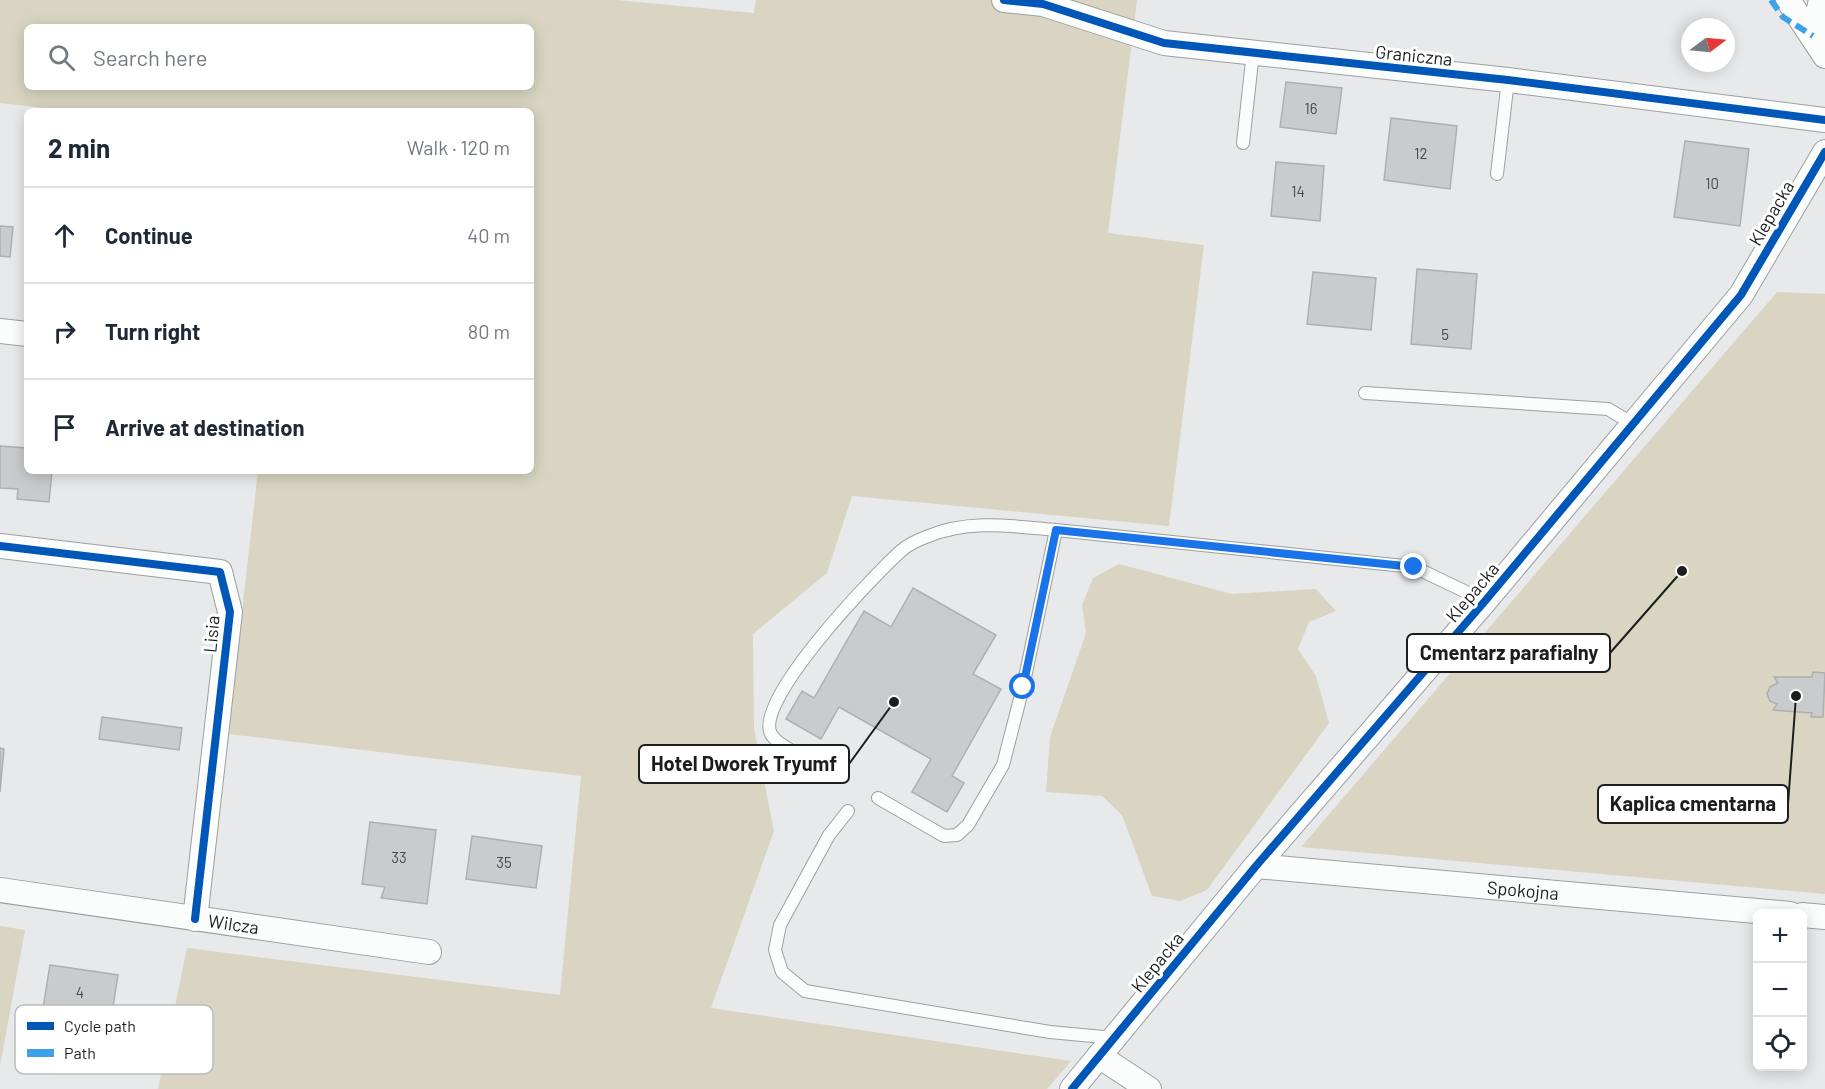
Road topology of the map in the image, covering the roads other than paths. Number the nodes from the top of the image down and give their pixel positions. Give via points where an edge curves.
1 (1004, 0) edge
2 (1788, 0) edge
3 (1821, 0) edge
4 (1819, 46) edge
5 (1253, 52) junction
6 (1508, 80) junction
7 (1825, 120) edge
8 (1243, 143) dead end
9 (1825, 152) edge
10 (1497, 174) dead end
11 (0, 331) edge
12 (24, 334) edge
13 (1365, 393) dead end
14 (1633, 424) junction
15 (1056, 530) junction
16 (0, 546) edge
17 (1485, 601) junction
18 (837, 772) dead end
19 (878, 798) dead end
20 (848, 811) dead end
21 (1256, 866) junction
22 (0, 890) edge
23 (1753, 911) edge
24 (1807, 915) edge
25 (1825, 917) edge
26 (195, 919) junction
27 (429, 952) dead end
28 (1115, 1038) junction
29 (1099, 1056) junction
30 (1071, 1089) edge
31 (1149, 1089) edge

1 - 5 street, Graniczna via 1043,4 1164,43
2 - 4 street
3 - 4 street
5 - 6 street, Graniczna
5 - 8 lane
6 - 7 street, Graniczna
6 - 10 lane
9 - 14 street, Klepacka via 1741,295
11 - 12 street
13 - 14 lane via 1608,409
14 - 17 street, Klepacka
15 - 17 lane via 1414,567
15 - 18 lane via 990,524 962,526 927,537 903,549 812,645 770,712 768,726 780,744
15 - 19 lane via 1004,765 968,825 957,835 944,836
16 - 26 street, Lisia via 220,572 230,612
17 - 21 street, Klepacka
20 - 28 lane via 829,835 780,924 775,950 782,972 805,991 1050,1032
21 - 23 street, Spokojna
21 - 28 street, Klepacka
22 - 26 street, Wilcza
24 - 25 street
26 - 27 street, Wilcza
28 - 29 street, Klepacka
29 - 30 street, Klepacka
29 - 31 street

